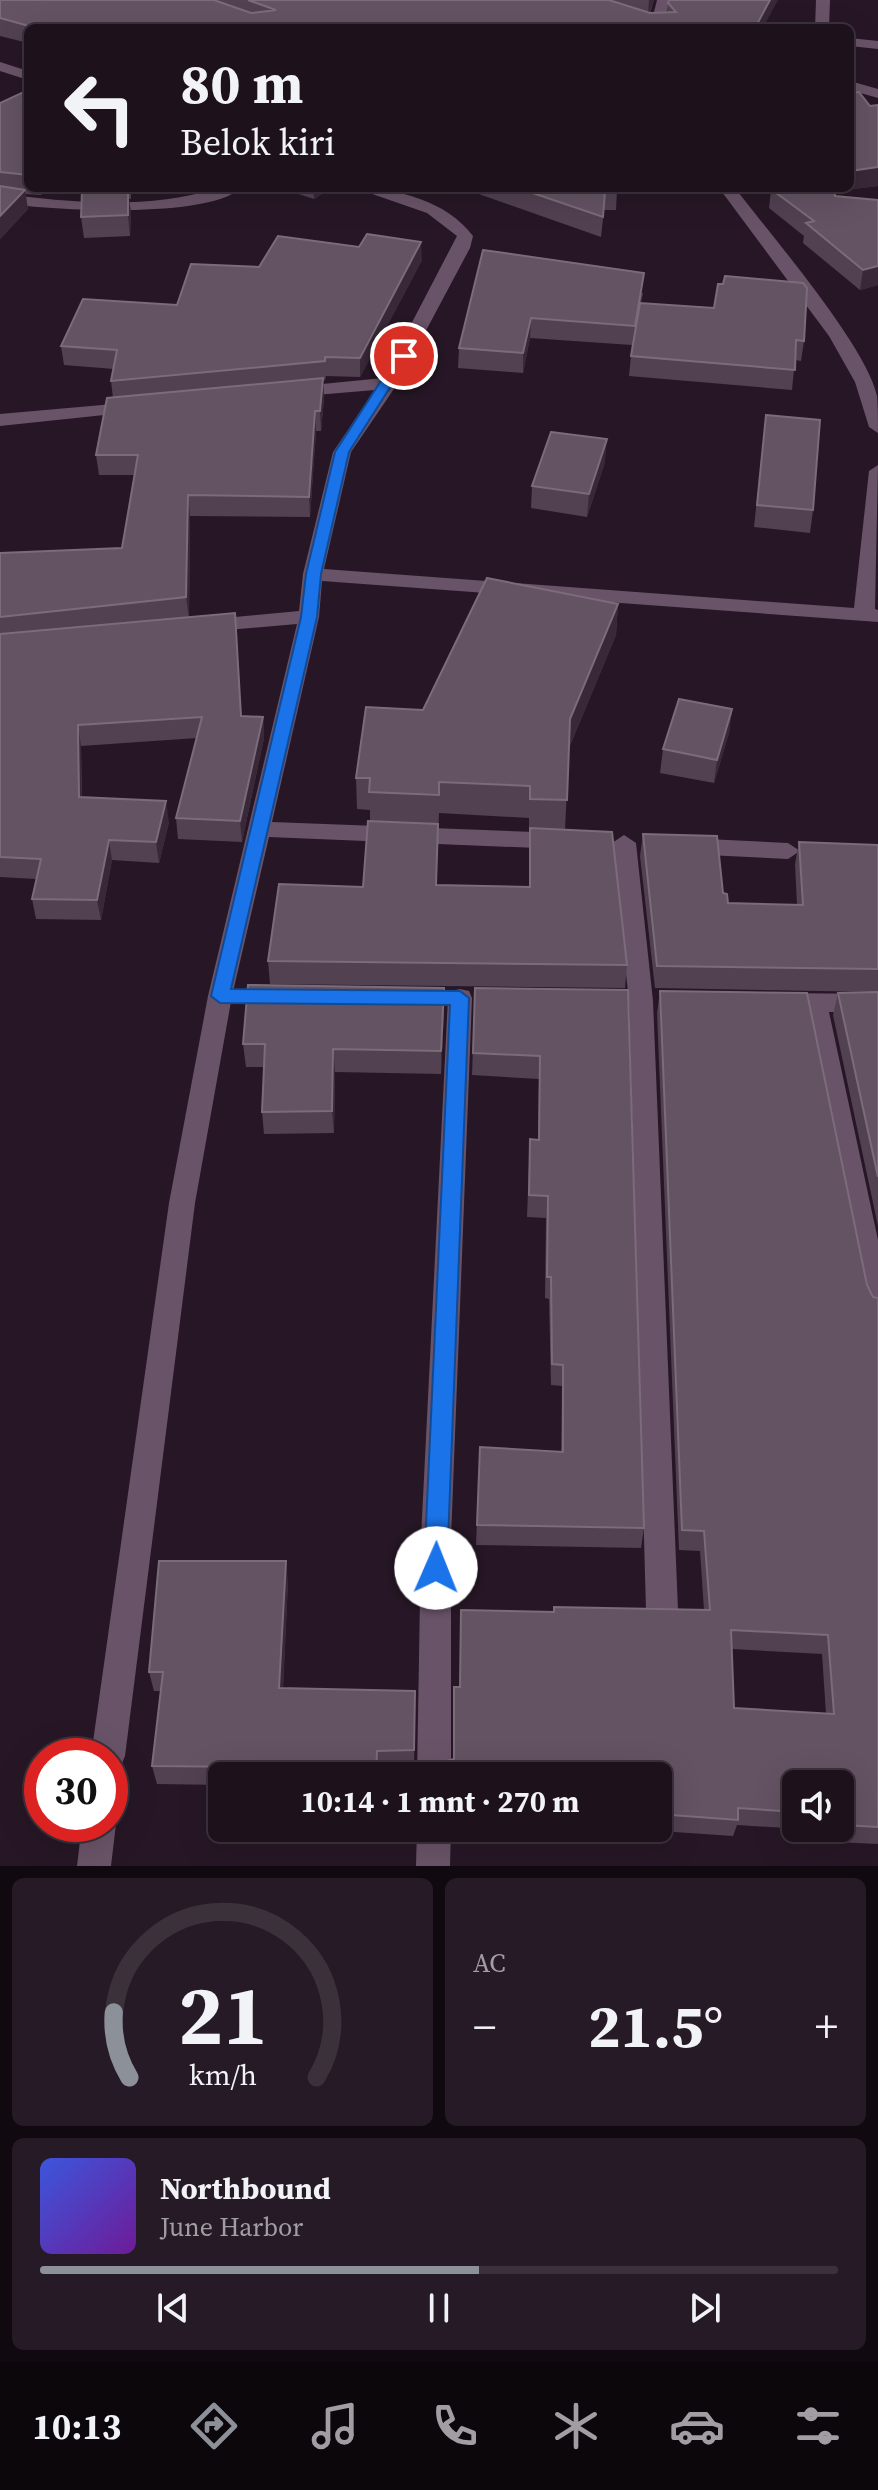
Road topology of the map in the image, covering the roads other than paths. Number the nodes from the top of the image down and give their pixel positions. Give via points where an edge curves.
1 (664, 0) edge
2 (823, 0) edge
3 (654, 24) edge
4 (822, 24) edge
5 (854, 42) edge
6 (878, 45) edge
7 (0, 66) edge
8 (24, 75) edge
9 (854, 86) edge
10 (878, 94) edge
11 (224, 192) edge
12 (376, 192) edge
13 (730, 192) edge
14 (0, 198) edge
15 (389, 383) junction
16 (280, 393) edge
17 (156, 405) edge
18 (0, 420) edge
19 (878, 427) edge
20 (878, 471) edge
21 (313, 574) junction
22 (871, 616) edge
23 (309, 617) junction
24 (185, 628) edge
25 (260, 829) junction
26 (577, 842) edge
27 (788, 851) dead end
28 (220, 996) junction
29 (252, 997) edge
30 (428, 998) edge
31 (460, 998) junction
32 (490, 999) edge
33 (611, 1000) edge
34 (641, 1001) junction
35 (673, 1001) edge
36 (752, 1001) edge
37 (815, 1002) junction
38 (878, 1003) edge
39 (878, 1306) edge
40 (662, 1610) edge
41 (110, 1738) edge
42 (434, 1762) edge
43 (97, 1842) edge
44 (434, 1842) edge
45 (94, 1866) edge
46 (433, 1866) edge

1 - 3 street
2 - 4 street
5 - 6 street
7 - 8 street
9 - 10 street
11 - 14 street via 142,203 25,203
12 - 15 street via 438,212 465,236
13 - 19 street via 837,335 864,382
15 - 16 street
15 - 21 street via 342,452
17 - 18 street
20 - 22 street
21 - 22 street
21 - 23 street
23 - 24 street
23 - 25 street
25 - 26 street
25 - 28 street
27 - 34 street via 616,843
28 - 29 street
28 - 41 street via 182,1203
30 - 31 street
31 - 32 street
31 - 42 street via 436,1538
33 - 34 street
34 - 35 street
34 - 40 street
36 - 37 street
37 - 38 street
37 - 39 street
43 - 45 street
44 - 46 street

